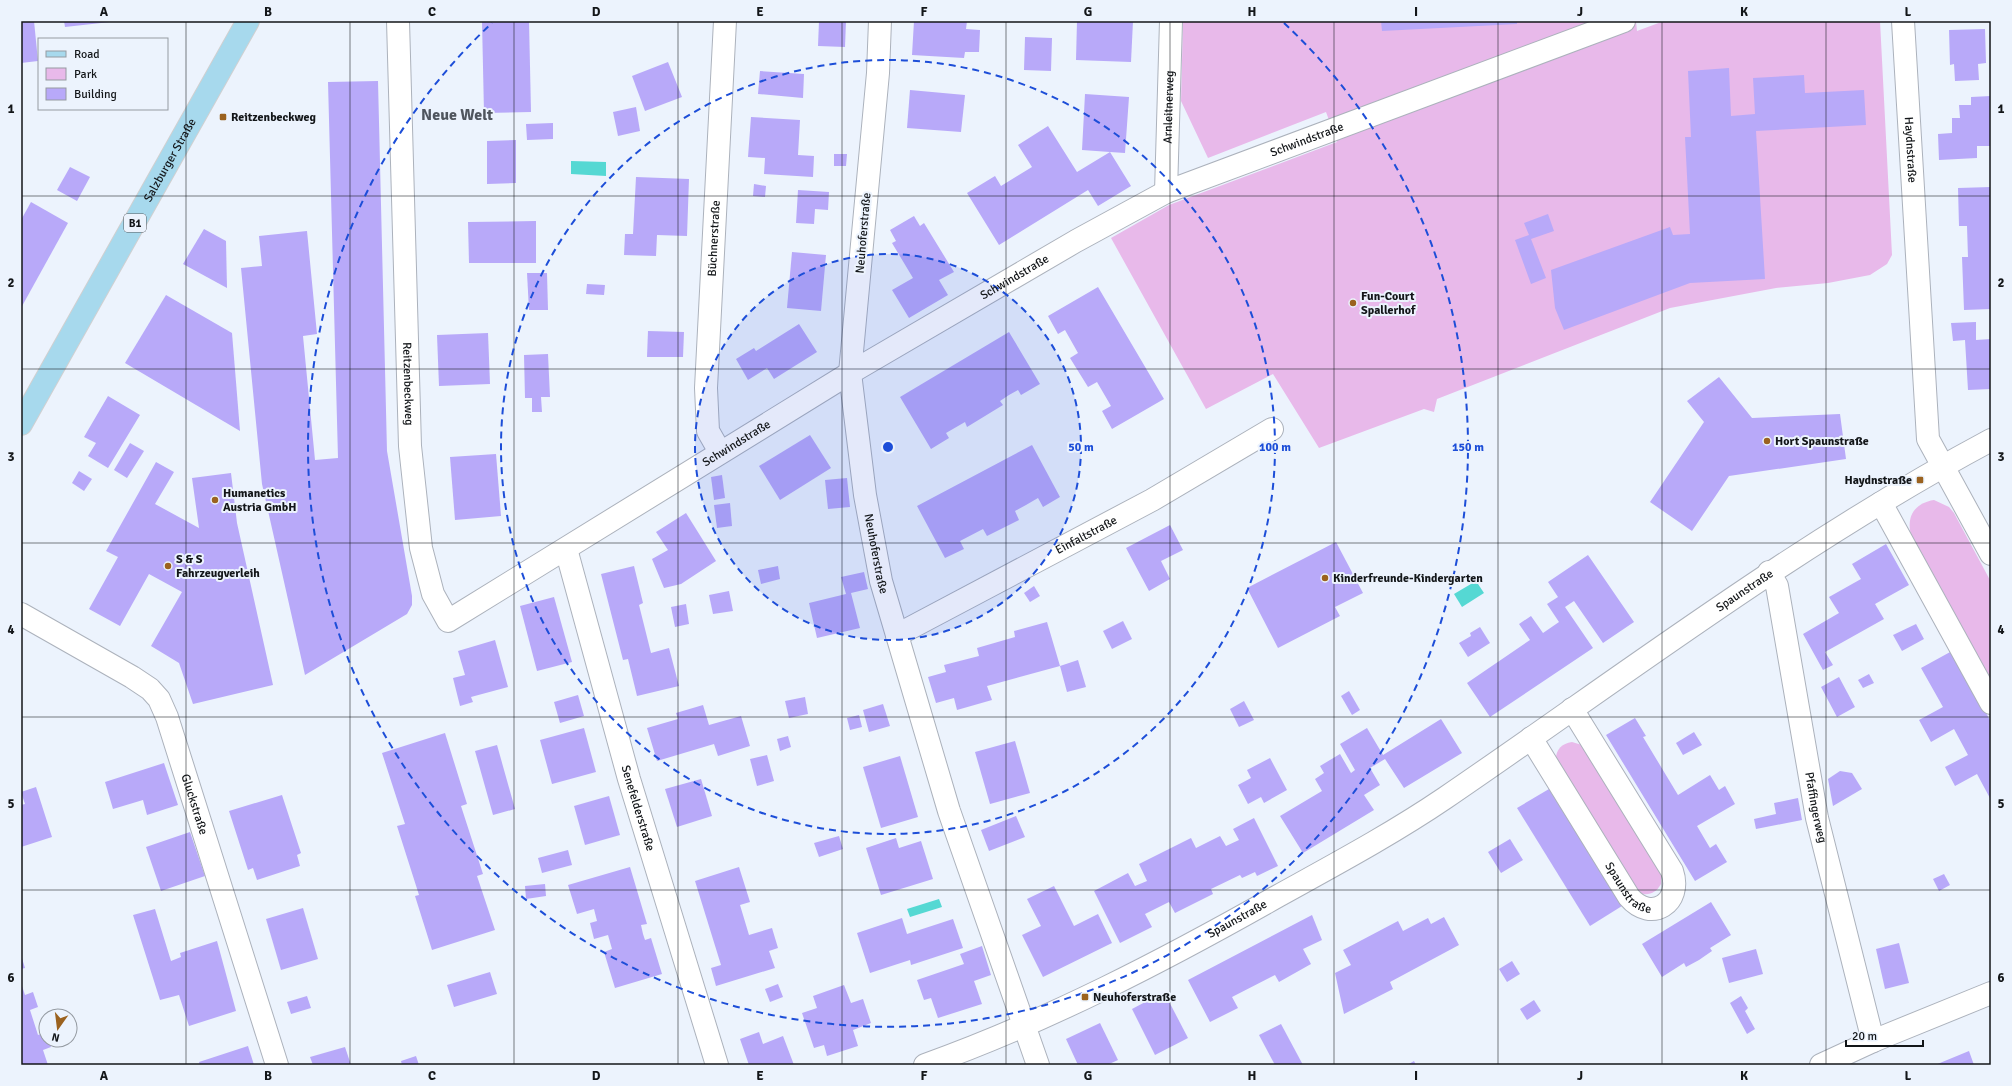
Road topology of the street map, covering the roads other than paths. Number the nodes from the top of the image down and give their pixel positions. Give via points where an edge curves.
1 (248, 21) edge
2 (398, 21) edge
3 (725, 21) edge
4 (880, 21) edge
5 (1171, 21) edge
6 (1624, 21) edge
7 (1903, 21) edge
8 (1166, 192) junction
9 (850, 373) junction
10 (21, 424) edge
11 (1272, 429) dead end
12 (1991, 440) edge
13 (720, 452) junction
14 (1942, 466) junction
15 (1881, 503) junction
16 (566, 549) junction
17 (1991, 554) edge
18 (1769, 572) junction
19 (21, 614) edge
20 (448, 621) joint
21 (896, 636) junction
22 (1991, 703) edge
23 (1572, 709) junction
24 (1531, 738) junction
25 (1991, 993) edge
26 (1023, 1026) junction
27 (1874, 1041) junction
28 (277, 1065) edge
29 (717, 1065) edge
30 (925, 1065) edge
31 (1038, 1065) edge
32 (1821, 1065) edge

1 - 10 main road, Salzburger Straße / B1
2 - 20 street, Reitzenbeckweg via 410,446 421,548 433,594
3 - 13 street, Büchnerstraße via 706,388 708,431
4 - 9 street, Neuhoferstraße via 878,73
5 - 8 street, Arnleitnerweg
6 - 8 street, Schwindstraße
7 - 14 street, Haydnstraße via 1928,439
8 - 9 street, Schwindstraße via 1076,241
9 - 13 street, Schwindstraße
9 - 21 street, Neuhoferstraße via 865,495 880,581
11 - 21 street, Einfaltstraße via 1152,500
12 - 14 street, Spaunstraße
13 - 16 street, Schwindstraße
14 - 15 street, Spaunstraße
14 - 17 street
15 - 18 street, Spaunstraße
15 - 22 street
16 - 20 street, Schwindstraße
16 - 29 street, Senefelderstraße via 629,779
18 - 23 street, Spaunstraße
18 - 27 street, Pfaffingerweg via 1777,586 1817,818
19 - 28 street, Gluckstraße via 132,677 159,699 167,717
21 - 26 street, Neuhoferstraße via 951,816
23 - 24 street, Spaunstraße
23 - 24 street, Spaunstraße via 1672,871 1676,888 1667,903 1660,908 1642,908 1629,897
24 - 26 street, Spaunstraße via 1442,800 1342,860 1175,952
25 - 27 street
26 - 30 street, Spaunstraße
26 - 31 street, Neuhoferstraße
27 - 32 street

